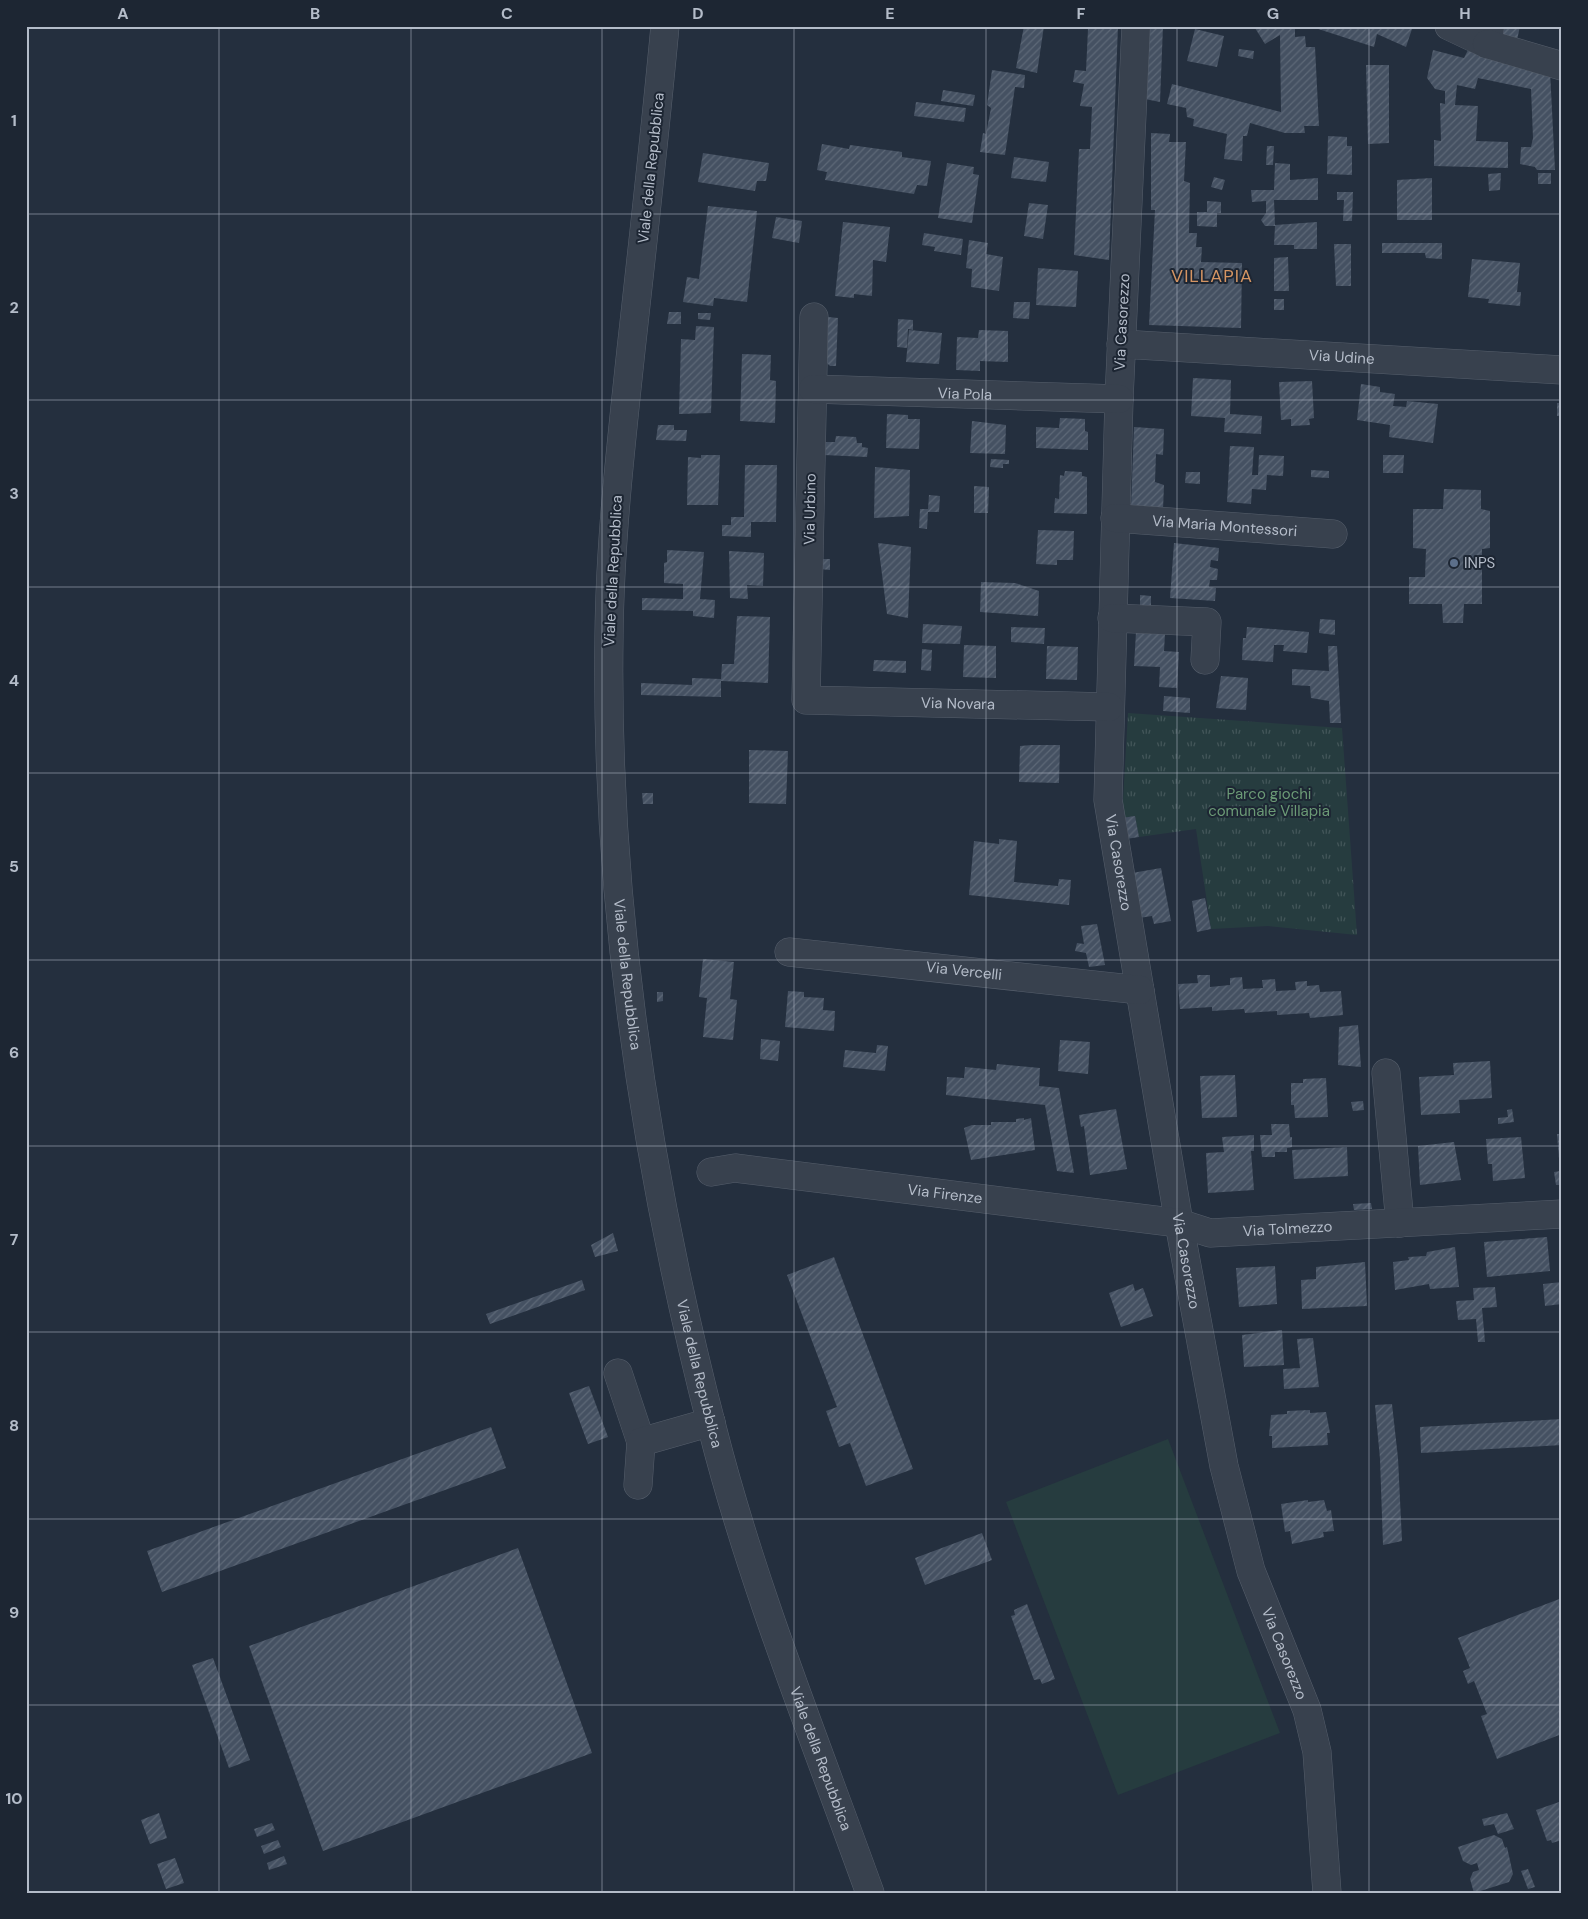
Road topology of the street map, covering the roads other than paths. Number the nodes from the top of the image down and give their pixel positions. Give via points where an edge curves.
1 (665, 26) edge
2 (1136, 26) edge
3 (1449, 26) edge
4 (1488, 35) edge
5 (1562, 66) edge
6 (814, 318) dead end
7 (1121, 344) junction
8 (1562, 370) edge
9 (813, 389) junction
10 (1119, 399) junction
11 (1116, 518) junction
12 (1333, 534) dead end
13 (1112, 618) junction
14 (1205, 660) dead end
15 (806, 700) joint
16 (1109, 706) junction
17 (788, 952) dead end
18 (1140, 990) junction
19 (1386, 1073) dead end
20 (711, 1172) dead end
21 (1562, 1214) edge
22 (1179, 1223) junction
23 (1400, 1223) junction
24 (618, 1373) dead end
25 (710, 1422) junction
26 (641, 1442) junction
27 (638, 1485) dead end
28 (870, 1893) edge
29 (1327, 1893) edge

1 - 25 street, Viale della Repubblica via 614,522 608,632 609,743 615,852 645,1108 674,1270
2 - 7 street, Via Casorezzo
3 - 4 street
4 - 5 street
6 - 9 street, Via Urbino
7 - 8 street, Via Udine
7 - 10 street, Via Casorezzo
9 - 10 street, Via Pola
9 - 15 street, Via Urbino
10 - 11 street, Via Casorezzo
11 - 12 street, Via Maria Montessori
11 - 13 street, Via Casorezzo
13 - 14 street via 1208,622
13 - 16 street, Via Casorezzo
15 - 16 street, Via Novara
16 - 18 street, Via Casorezzo via 1108,800
17 - 18 street, Via Vercelli
18 - 22 street, Via Casorezzo
19 - 23 street
20 - 22 street, Via Firenze via 736,1168
21 - 23 street, Via Tolmezzo
22 - 23 street, Via Tolmezzo via 1210,1233
22 - 29 street, Via Casorezzo via 1224,1466 1251,1571 1313,1730
24 - 26 street
25 - 26 street
25 - 28 street, Viale della Repubblica via 754,1570
26 - 27 street

